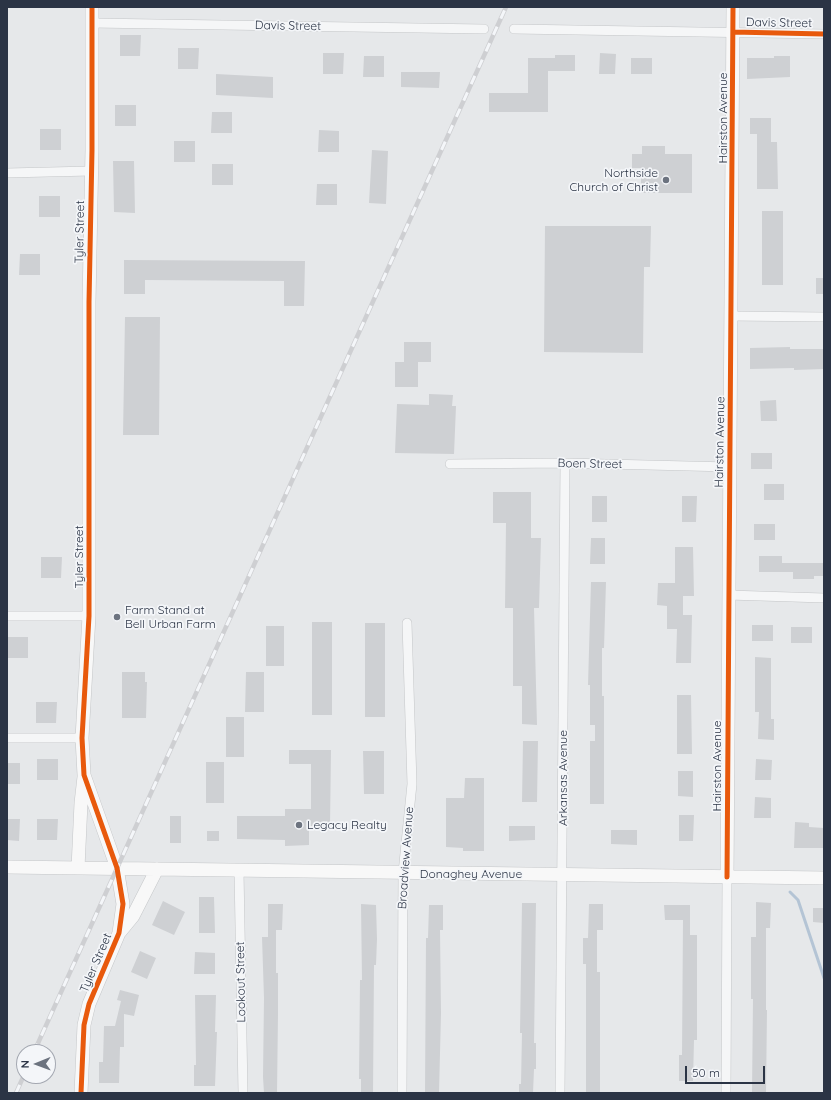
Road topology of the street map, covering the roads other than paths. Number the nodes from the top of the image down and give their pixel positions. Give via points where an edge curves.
1 (92, 7) edge
2 (733, 7) edge
3 (92, 24) junction
4 (484, 29) dead end
5 (514, 29) dead end
6 (733, 32) junction
7 (824, 34) edge
8 (91, 171) junction
9 (7, 173) edge
10 (731, 316) junction
11 (824, 317) edge
12 (565, 463) junction
13 (450, 464) dead end
14 (730, 467) junction
15 (728, 595) junction
16 (824, 598) edge
17 (7, 616) edge
18 (89, 616) junction
19 (407, 623) dead end
20 (7, 738) edge
21 (82, 738) junction
22 (84, 775) junction
23 (7, 867) edge
24 (78, 868) junction
25 (117, 868) junction
26 (157, 869) junction
27 (239, 871) junction
28 (403, 873) junction
29 (562, 874) junction
30 (727, 877) junction
31 (824, 878) edge
32 (119, 933) junction
33 (81, 1093) edge
34 (243, 1093) edge
35 (402, 1093) edge
36 (560, 1093) edge
37 (726, 1093) edge

1 - 3 street, Tyler Street
2 - 6 street, Hairston Avenue
3 - 4 street, Davis Street
3 - 8 street, Tyler Street
5 - 6 street, Davis Street
6 - 7 street, Davis Street
6 - 10 street, Hairston Avenue
8 - 9 street
8 - 18 street, Tyler Street
10 - 11 street
10 - 14 street, Hairston Avenue
12 - 13 street, Boen Street
12 - 14 street, Boen Street
12 - 29 street, Arkansas Avenue
14 - 15 street, Hairston Avenue
15 - 16 street
15 - 30 street, Hairston Avenue
17 - 18 street
18 - 21 street, Tyler Street
19 - 28 street, Broadview Avenue via 412,784
20 - 21 street
21 - 22 street, Tyler Street
22 - 24 street via 80,803
22 - 25 street, Tyler Street
23 - 24 street, Donaghey Avenue
24 - 25 street, Donaghey Avenue
25 - 26 street, Donaghey Avenue
25 - 32 street, Tyler Street via 123,904
26 - 27 street, Donaghey Avenue
26 - 32 street via 133,916
27 - 28 street, Donaghey Avenue
27 - 34 street, Lookout Street
28 - 29 street, Donaghey Avenue
28 - 35 street, Broadview Avenue
29 - 30 street, Donaghey Avenue
29 - 36 street, Arkansas Avenue
30 - 31 street, Donaghey Avenue
30 - 37 street, Hairston Avenue
32 - 33 street, Tyler Street via 89,1004 84,1025

